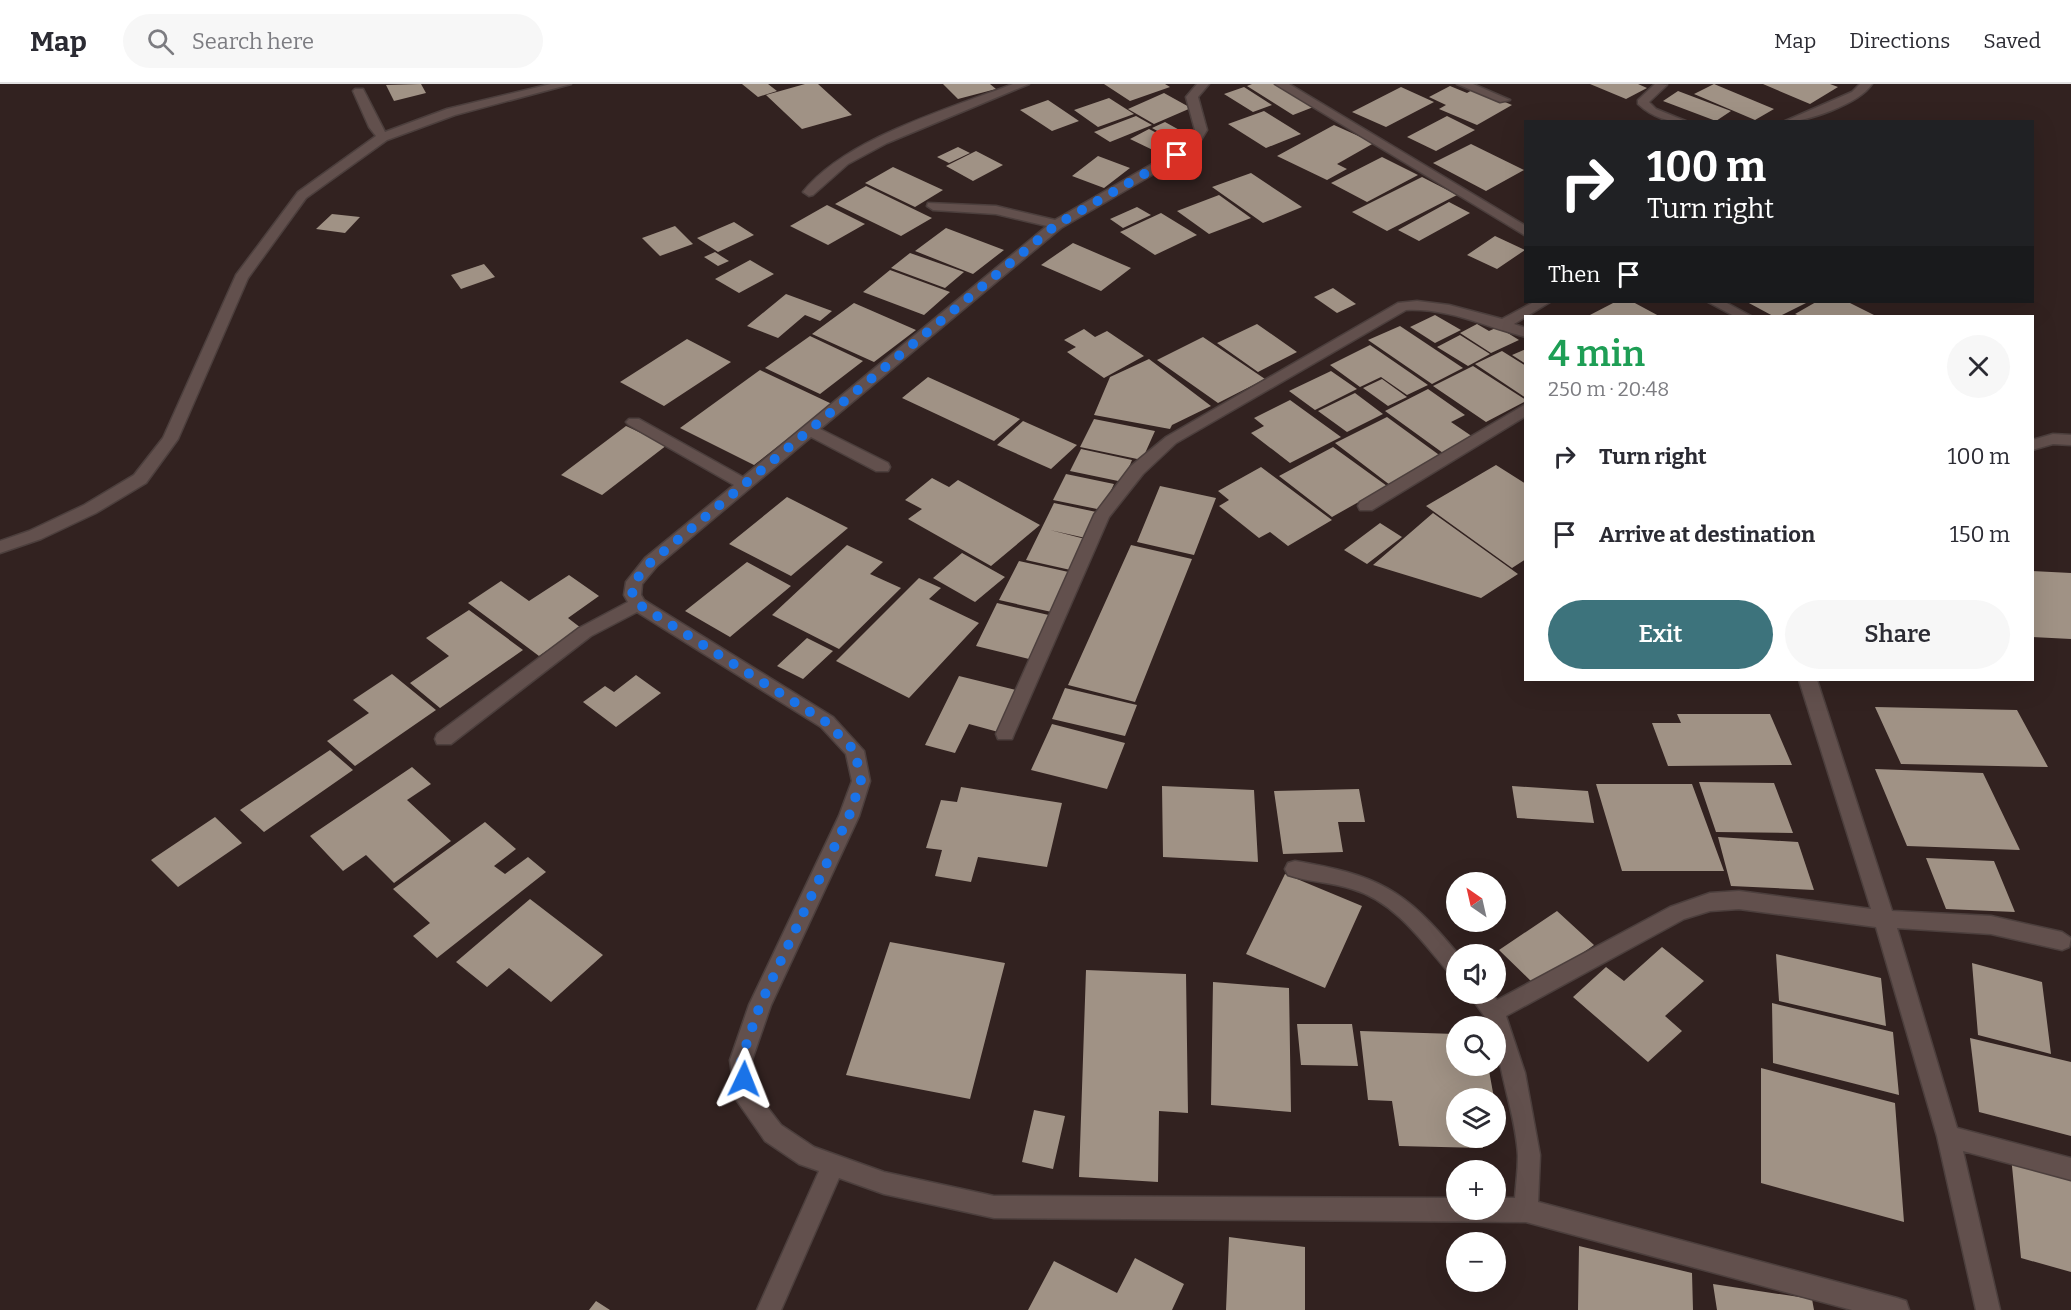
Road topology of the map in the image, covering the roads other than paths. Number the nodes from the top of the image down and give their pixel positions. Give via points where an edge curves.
1 (565, 84) edge
2 (1023, 84) edge
3 (1203, 84) edge
4 (1281, 84) edge
5 (1463, 84) edge
6 (1866, 84) edge
7 (1661, 85) edge
8 (359, 91) dead end
9 (1504, 100) dead end
10 (1677, 120) edge
11 (1794, 120) edge
12 (383, 137) junction
13 (809, 192) dead end
14 (933, 206) dead end
15 (1056, 225) junction
16 (1524, 231) edge
17 (1541, 303) edge
18 (1717, 303) edge
19 (1742, 315) edge
20 (1504, 324) junction
21 (1524, 332) edge
22 (1524, 410) edge
23 (634, 422) dead end
24 (810, 430) junction
25 (2071, 440) edge
26 (2034, 444) edge
27 (882, 467) dead end
28 (744, 484) junction
29 (1366, 506) dead end
30 (0, 547) edge
31 (638, 604) junction
32 (1808, 681) edge
33 (1005, 734) dead end
34 (444, 739) dead end
35 (1294, 869) dead end
36 (1884, 919) junction
37 (2062, 941) dead end
38 (1446, 955) edge
39 (1488, 1004) edge
40 (1494, 1012) junction
41 (1948, 1136) junction
42 (833, 1166) junction
43 (2071, 1169) edge
44 (1526, 1210) junction
45 (769, 1310) edge
46 (1898, 1310) edge
47 (1988, 1310) edge

1 - 12 street via 450,112
2 - 13 street via 883,140 844,161
3 - 15 street via 1192,97 1201,130 1194,141 1177,155
4 - 16 street
5 - 9 street
6 - 11 street via 1856,94
7 - 10 street via 1642,102 1652,111
8 - 12 street
12 - 30 street via 302,195 241,278 170,439 140,479 90,509
14 - 15 street via 1005,210
15 - 24 street
17 - 20 street
18 - 19 street
20 - 21 street
20 - 33 street via 1417,304 1396,308 1171,440 1137,470 1102,515
22 - 29 street
23 - 28 street
24 - 27 street
24 - 28 street
25 - 26 street via 2053,439
28 - 31 street via 651,562 634,582 632,595
31 - 34 street via 585,632
31 - 42 street via 826,722 855,751 861,781 849,816 760,1005 741,1060 746,1098 773,1133 807,1156
32 - 36 street
35 - 38 street via 1342,878 1379,891 1409,912
36 - 37 street via 1990,925
36 - 40 street via 1739,900 1710,903 1677,913
36 - 41 street
39 - 40 street
40 - 44 street via 1514,1073 1529,1155
41 - 43 street
41 - 47 street
42 - 44 street via 884,1183 994,1207
42 - 45 street
44 - 46 street

